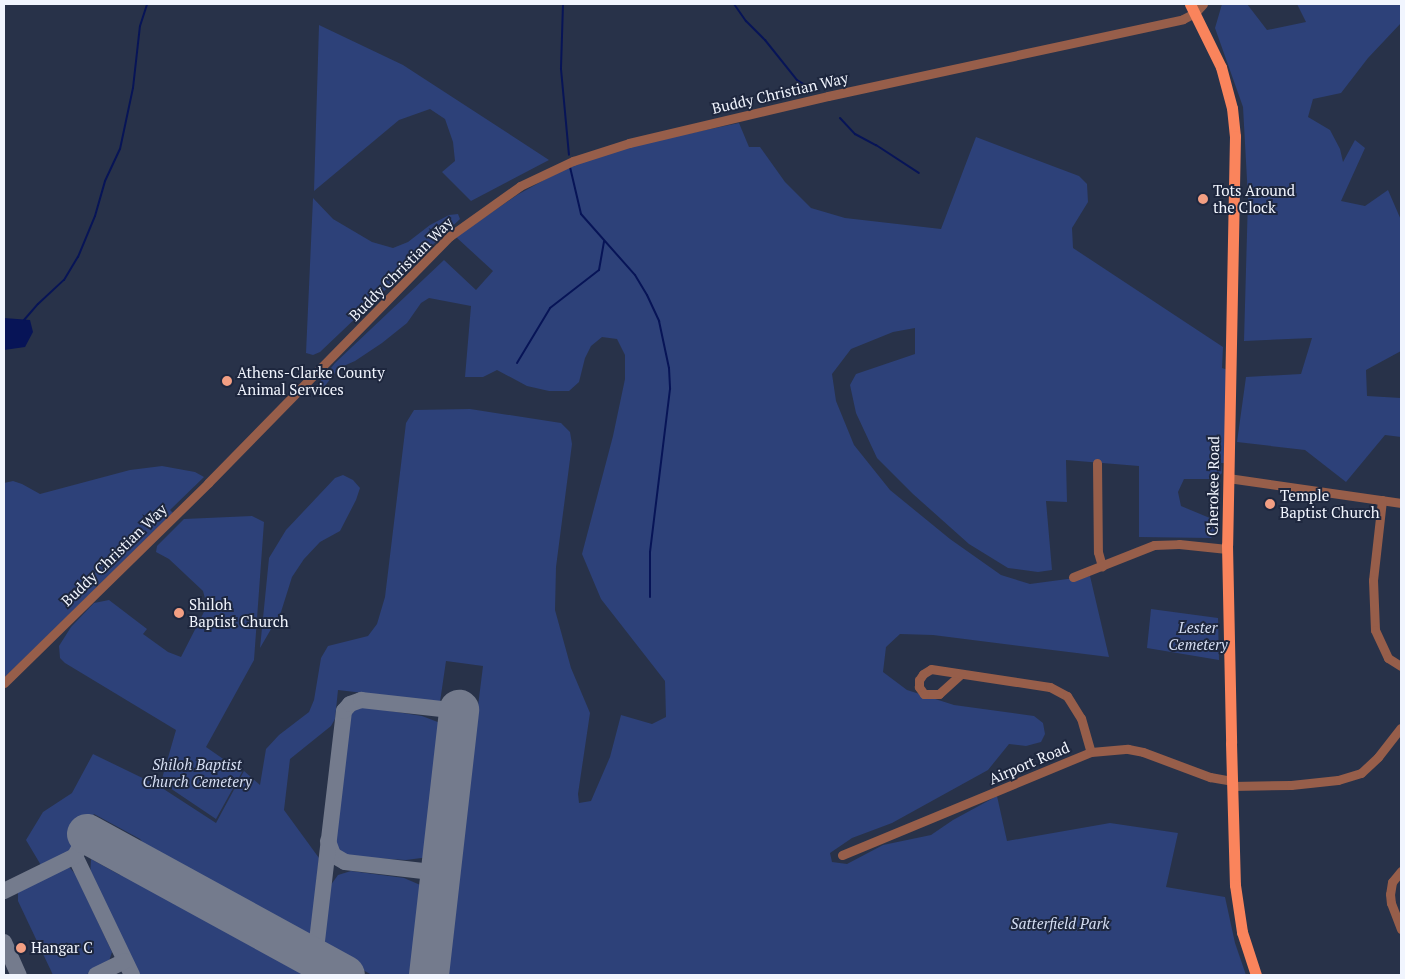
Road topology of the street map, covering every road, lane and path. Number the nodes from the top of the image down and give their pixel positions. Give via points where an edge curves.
1 (1203, 4) edge
2 (1193, 8) edge
3 (1097, 463) dead end
4 (1228, 478) junction
5 (1382, 500) junction
6 (1401, 503) edge
7 (1227, 549) junction
8 (1102, 566) junction
9 (1073, 577) dead end
10 (1401, 666) edge
11 (961, 674) dead end
12 (4, 683) edge
13 (1401, 728) edge
14 (1092, 752) junction
15 (1232, 784) junction
16 (842, 855) dead end
17 (1401, 871) edge
18 (1401, 929) edge
19 (1256, 975) edge

1 - 2 street
2 - 4 main road, Cherokee Road via 1228,87 1235,136
2 - 12 street, Buddy Christian Way via 1183,18 629,142 573,161 520,186 450,236 228,463
3 - 8 street via 1098,552
4 - 5 street
4 - 7 main road, Cherokee Road
5 - 6 street
5 - 10 street via 1373,580 1375,630 1388,658
7 - 8 street via 1154,545
7 - 15 main road, Cherokee Road
8 - 9 street
11 - 14 street via 1050,688 1067,696 1081,718
13 - 15 street, Airport Road via 1361,773 1338,780 1291,785
14 - 15 street, Airport Road via 1143,752
14 - 16 street, Airport Road
15 - 19 main road, Cherokee Road via 1235,885 1242,932
17 - 18 street via 1392,882 1390,894

